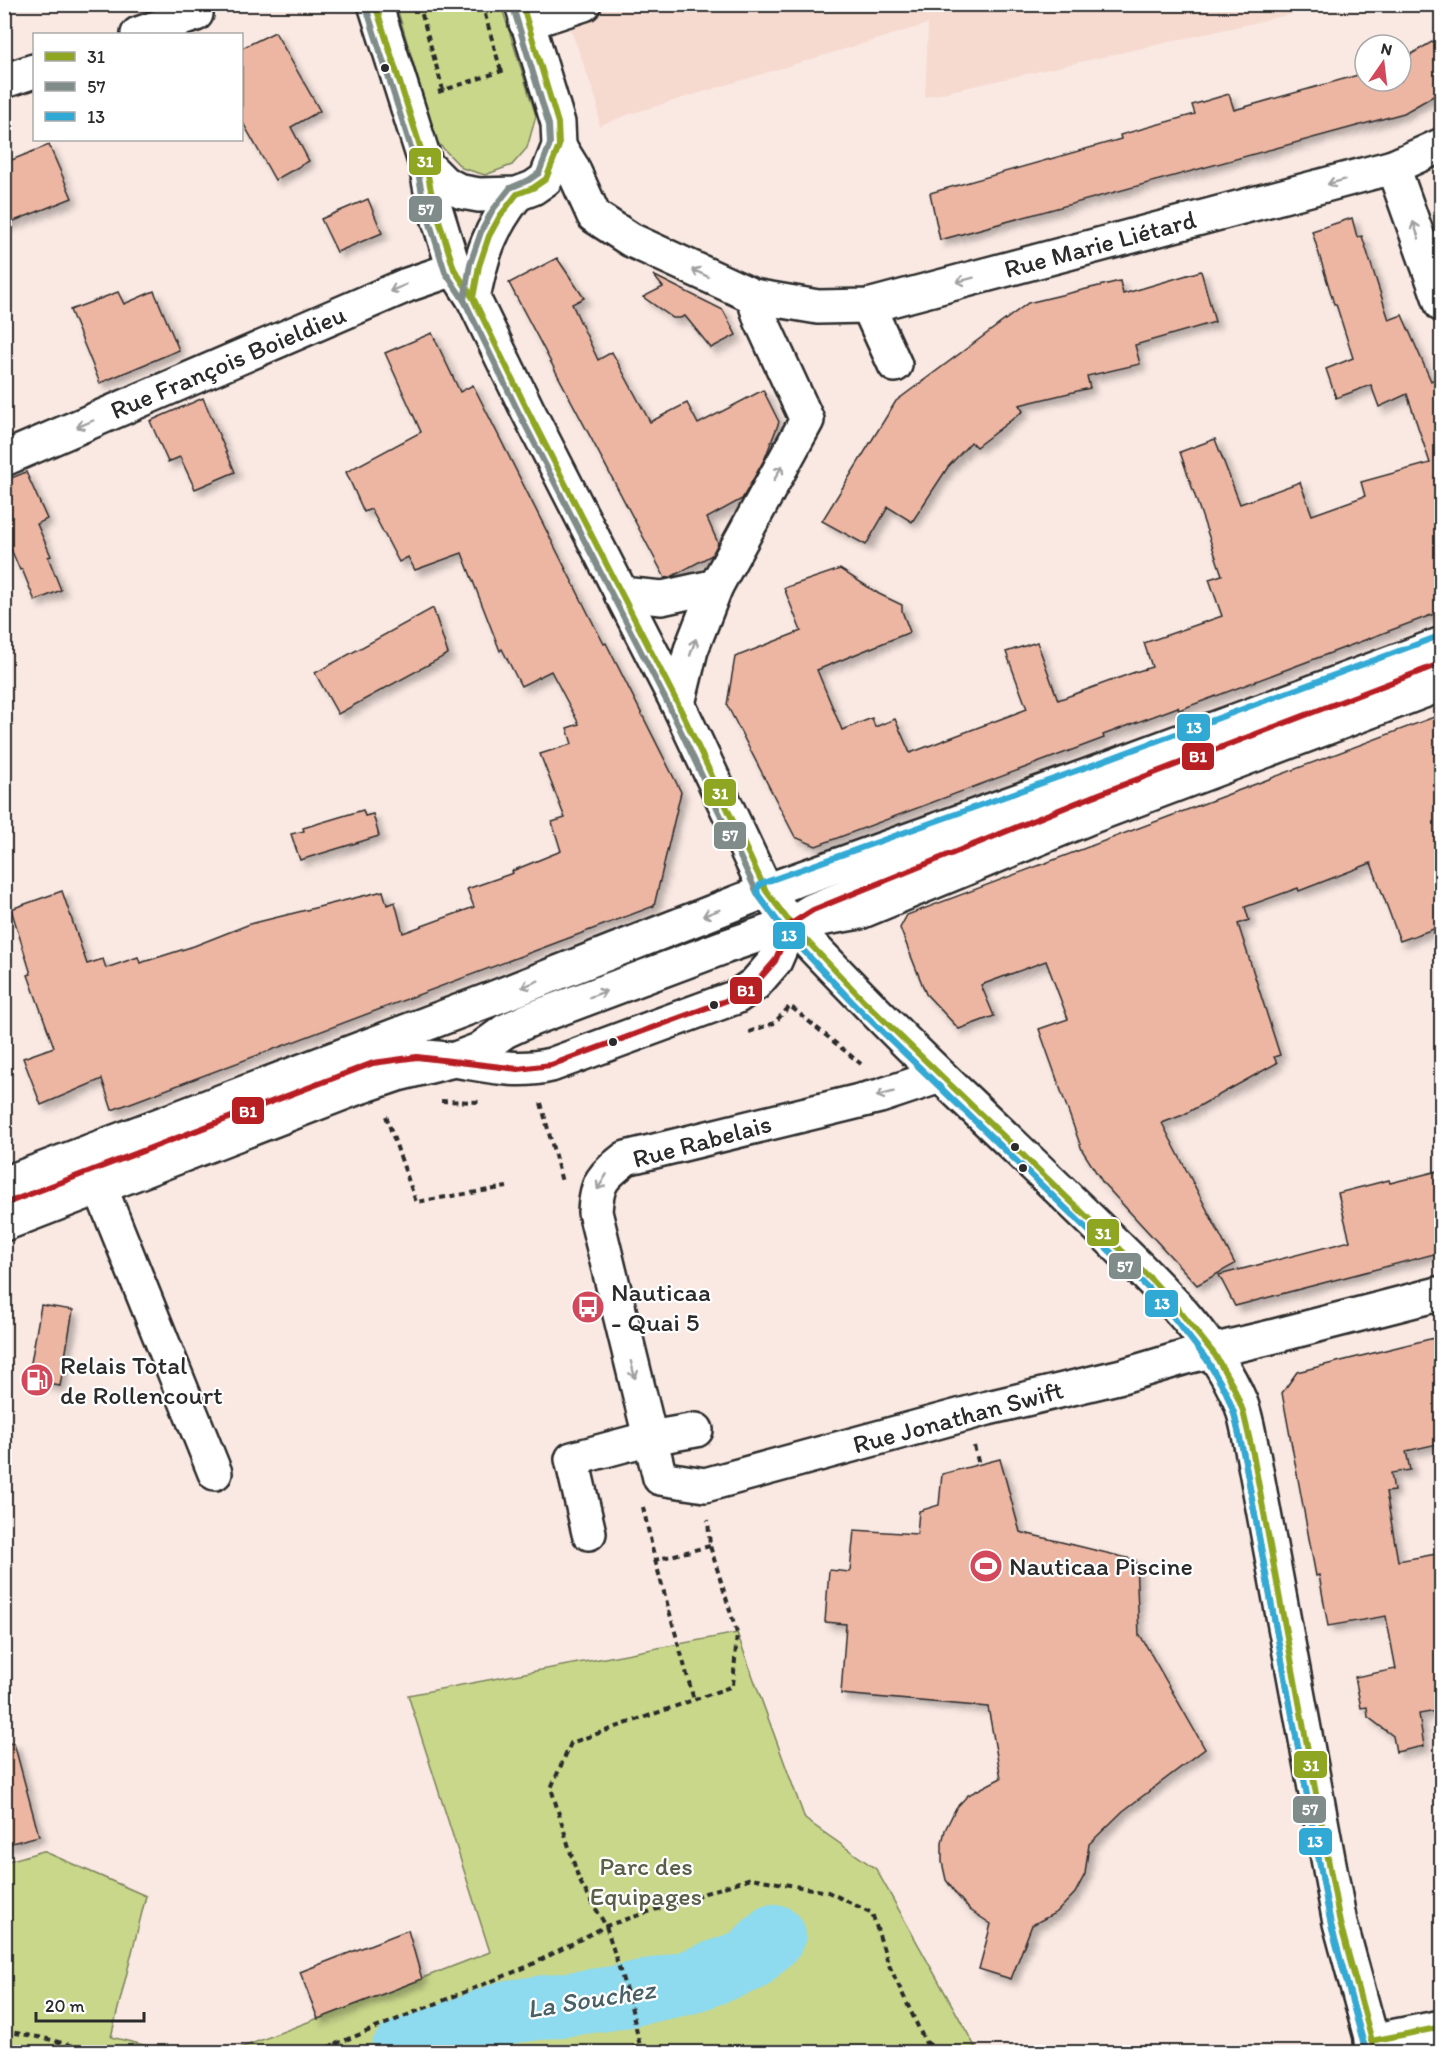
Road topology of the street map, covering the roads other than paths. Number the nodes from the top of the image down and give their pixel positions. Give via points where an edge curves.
1 (375, 4) edge
2 (584, 4) edge
3 (196, 14) dead end
4 (524, 14) edge
5 (141, 33) edge
6 (33, 71) edge
7 (4, 81) edge
8 (1442, 145) edge
9 (558, 147) junction
10 (426, 165) junction
11 (1393, 167) junction
12 (517, 194) junction
13 (454, 269) junction
14 (753, 296) junction
15 (473, 298) junction
16 (868, 306) junction
17 (1442, 306) edge
18 (895, 365) dead end
19 (4, 459) edge
20 (716, 586) junction
21 (621, 594) junction
22 (1442, 644) edge
23 (1442, 663) edge
24 (1442, 684) edge
25 (678, 704) junction
26 (766, 891) junction
27 (791, 924) junction
28 (450, 1061) junction
29 (940, 1076) junction
30 (4, 1184) edge
31 (100, 1187) junction
32 (4, 1204) edge
33 (4, 1224) edge
34 (1442, 1293) edge
35 (1211, 1351) junction
36 (696, 1430) dead end
37 (650, 1438) junction
38 (215, 1473) dead end
39 (705, 1485) joint
40 (589, 1533) dead end
41 (1442, 2027) edge
42 (1373, 2047) edge

1 - 10 main road
2 - 4 main road
3 - 5 main road
4 - 9 main road via 558,123
6 - 7 main road
8 - 11 main road, Rue Marie Liétard
9 - 12 main road via 546,179
14 -> 9 main road, Rue Marie Liétard via 631,240 594,216 572,167
10 - 12 main road via 444,183 462,192
10 - 13 main road
11 -> 16 main road, Rue Marie Liétard
17 -> 11 main road
12 - 15 main road via 489,236
13 - 15 main road
13 -> 19 main road, Rue François Boieldieu via 408,285
14 - 16 main road, Rue Marie Liétard via 818,307
20 -> 14 main road via 807,420
15 - 21 main road
16 - 18 main road
20 - 21 main road via 662,598
25 -> 20 main road via 691,650
21 - 25 main road
22 - 26 main road
23 - 27 main road via 1086,799 813,910
24 - 27 main road via 1095,815 869,908
25 - 26 main road
26 - 27 main road
26 -> 30 main road
28 -> 27 main road via 479,1050 529,1020
27 - 28 main road via 775,961 736,997 551,1065 508,1069
27 - 29 main road
28 - 31 main road via 351,1090
28 - 32 main road via 424,1057 372,1063
29 - 35 main road via 1153,1281
29 -> 37 main road, Rue Rabelais via 880,1096 626,1158 608,1173 597,1192 595,1212
31 - 33 main road
31 - 38 main road
34 - 35 main road, Rue Jonathan Swift
35 - 39 main road, Rue Jonathan Swift
35 - 42 main road via 1241,1404 1253,1454 1340,1923
36 - 37 main road
37 - 39 main road, Rue Rabelais via 660,1478
37 - 40 main road via 572,1459
41 - 42 main road

